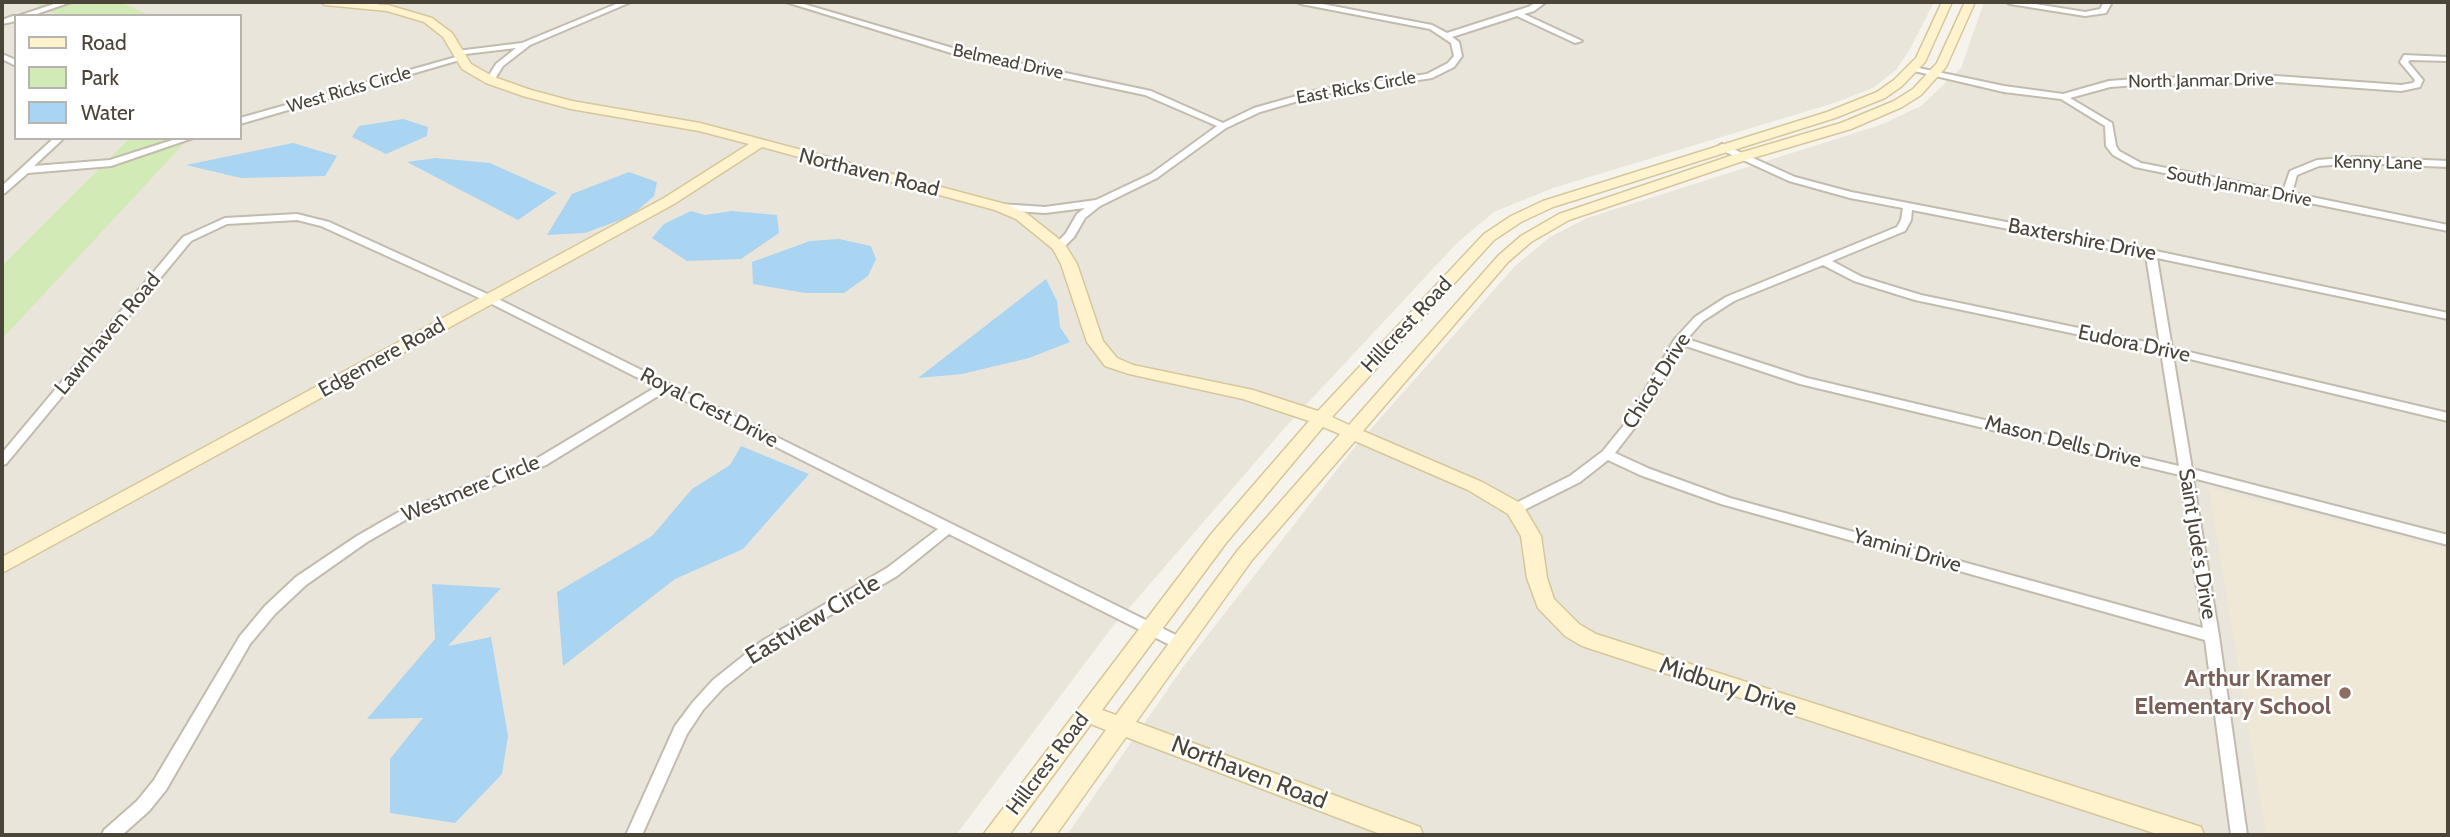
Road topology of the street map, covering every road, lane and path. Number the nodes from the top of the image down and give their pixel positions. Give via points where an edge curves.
1 (67, 2) edge
2 (325, 2) edge
3 (627, 2) edge
4 (790, 2) edge
5 (1301, 2) edge
6 (1542, 2) edge
7 (1947, 2) edge
8 (1970, 2) edge
9 (2010, 2) edge
10 (2108, 2) edge
11 (375, 4) edge
12 (1516, 13) junction
13 (28, 14) edge
14 (1449, 35) junction
15 (1578, 41) dead end
16 (527, 43) junction
17 (458, 56) junction
18 (2448, 59) edge
19 (1913, 70) junction
20 (1934, 75) junction
21 (490, 80) junction
22 (2063, 97) junction
23 (242, 120) edge
24 (1223, 126) junction
25 (58, 140) edge
26 (183, 140) edge
27 (758, 144) junction
28 (1722, 147) junction
29 (1741, 157) junction
30 (2448, 164) edge
31 (25, 170) junction
32 (2, 191) edge
33 (2286, 197) junction
34 (1098, 203) junction
35 (1908, 206) junction
36 (1000, 207) junction
37 (225, 221) joint
38 (2448, 228) edge
39 (1059, 246) junction
40 (2151, 253) junction
41 (1824, 261) junction
42 (490, 299) junction
43 (2448, 316) edge
44 (1680, 340) junction
45 (2166, 350) junction
46 (666, 386) junction
47 (2448, 416) edge
48 (1321, 419) junction
49 (1351, 432) junction
50 (1607, 454) junction
51 (2, 461) edge
52 (2186, 472) junction
53 (1515, 509) junction
54 (948, 528) junction
55 (2448, 540) edge
56 (2, 566) edge
57 (1151, 628) junction
58 (2211, 636) junction
59 (1179, 643) junction
60 (1086, 713) junction
61 (1120, 724) junction
62 (110, 835) edge
63 (634, 835) edge
64 (995, 835) edge
65 (1042, 835) edge
66 (1411, 835) edge
67 (2192, 835) edge
68 (2239, 835) edge

1 - 13 street
2 - 11 main road, Northaven Road
3 - 16 street, West Ricks Circle
4 - 24 street, Belmead Drive via 947,50 1148,93
5 - 14 street via 1422,24
6 - 12 street
7 - 19 main road, Hillcrest Road
8 - 20 main road, Hillcrest Road
9 - 10 street via 2085,14 2103,11
11 - 17 main road, Northaven Road via 429,20 448,35
12 - 14 street
12 - 15 street
14 - 24 street, East Ricks Circle via 1458,56 1442,71 1284,101
16 - 17 street, West Ricks Circle
16 - 21 street, West Ricks Circle via 500,64
17 - 21 main road, Northaven Road
17 - 23 street, West Ricks Circle
18 - 22 street, North Janmar Drive via 2407,57 2404,62 2418,80 2417,85 2401,88 2215,79 2109,84
19 - 20 street, North Janmar Drive
19 - 28 main road, Hillcrest Road via 1881,95 1852,108
20 - 22 street, North Janmar Drive
20 - 29 main road, Hillcrest Road via 1908,98 1868,118
21 - 27 main road, Northaven Road via 571,105 674,121
22 - 33 street, South Janmar Drive via 2109,124 2111,146 2125,160
24 - 34 street, East Ricks Circle via 1154,176
25 - 31 street
26 - 31 street via 111,163
27 - 36 main road, Northaven Road
27 - 42 main road, Edgemere Road via 669,201
28 - 29 street, Baxtershire Drive
28 - 48 main road, Hillcrest Road via 1548,204 1502,227
29 - 35 street, Baxtershire Drive via 1792,179
29 - 49 main road, Hillcrest Road via 1537,230 1503,259
30 - 33 street, Kenny Lane via 2317,163 2293,173
31 - 32 street
33 - 38 street, South Janmar Drive
34 - 36 street, East Ricks Circle via 1045,210
34 - 39 street, East Ricks Circle via 1081,216
35 - 40 street, Baxtershire Drive
35 - 41 street, Chicot Drive via 1900,229
36 - 39 main road, Northaven Road via 1021,216
37 - 42 street, Royal Crest Drive via 276,216 313,220
37 - 51 street, Lawnhaven Road via 187,239
39 - 48 main road, Northaven Road via 1095,342 1111,362 1247,394
40 - 43 street, Baxtershire Drive
40 - 45 street, Saint Jude's Drive
41 - 44 street, Chicot Drive via 1715,307
41 - 45 street, Eudora Drive via 1898,293
42 - 46 street, Royal Crest Drive
42 - 56 main road, Edgemere Road
44 - 50 street, Chicot Drive via 1633,422
44 - 52 street, Mason Dells Drive via 1804,381
45 - 47 street, Eudora Drive
45 - 52 street, Saint Jude's Drive
46 - 54 street, Royal Crest Drive
46 - 62 street, Westmere Circle via 541,463 402,516 301,581 245,640 160,785
48 - 49 main road, Northaven Road
48 - 57 main road, Hillcrest Road via 1219,538
49 - 53 main road via 1475,486
49 - 59 main road, Hillcrest Road via 1245,555
50 - 53 street, Chicot Drive via 1576,479
50 - 58 street, Yamini Drive via 1726,501
52 - 55 street, Mason Dells Drive
52 - 58 street, Saint Jude's Drive
53 - 67 main road, Midbury Drive via 1531,536 1536,578 1545,603 1588,640
54 - 57 street, Royal Crest Drive
54 - 63 street, Eastview Circle via 883,578 767,645 718,684 681,731
57 - 59 street, Royal Crest Drive
57 - 60 main road, Hillcrest Road
58 - 68 street, Saint Jude's Drive
59 - 61 main road, Hillcrest Road
60 - 61 main road, Northaven Road
60 - 64 main road, Hillcrest Road
61 - 65 main road, Hillcrest Road
61 - 66 main road, Northaven Road

